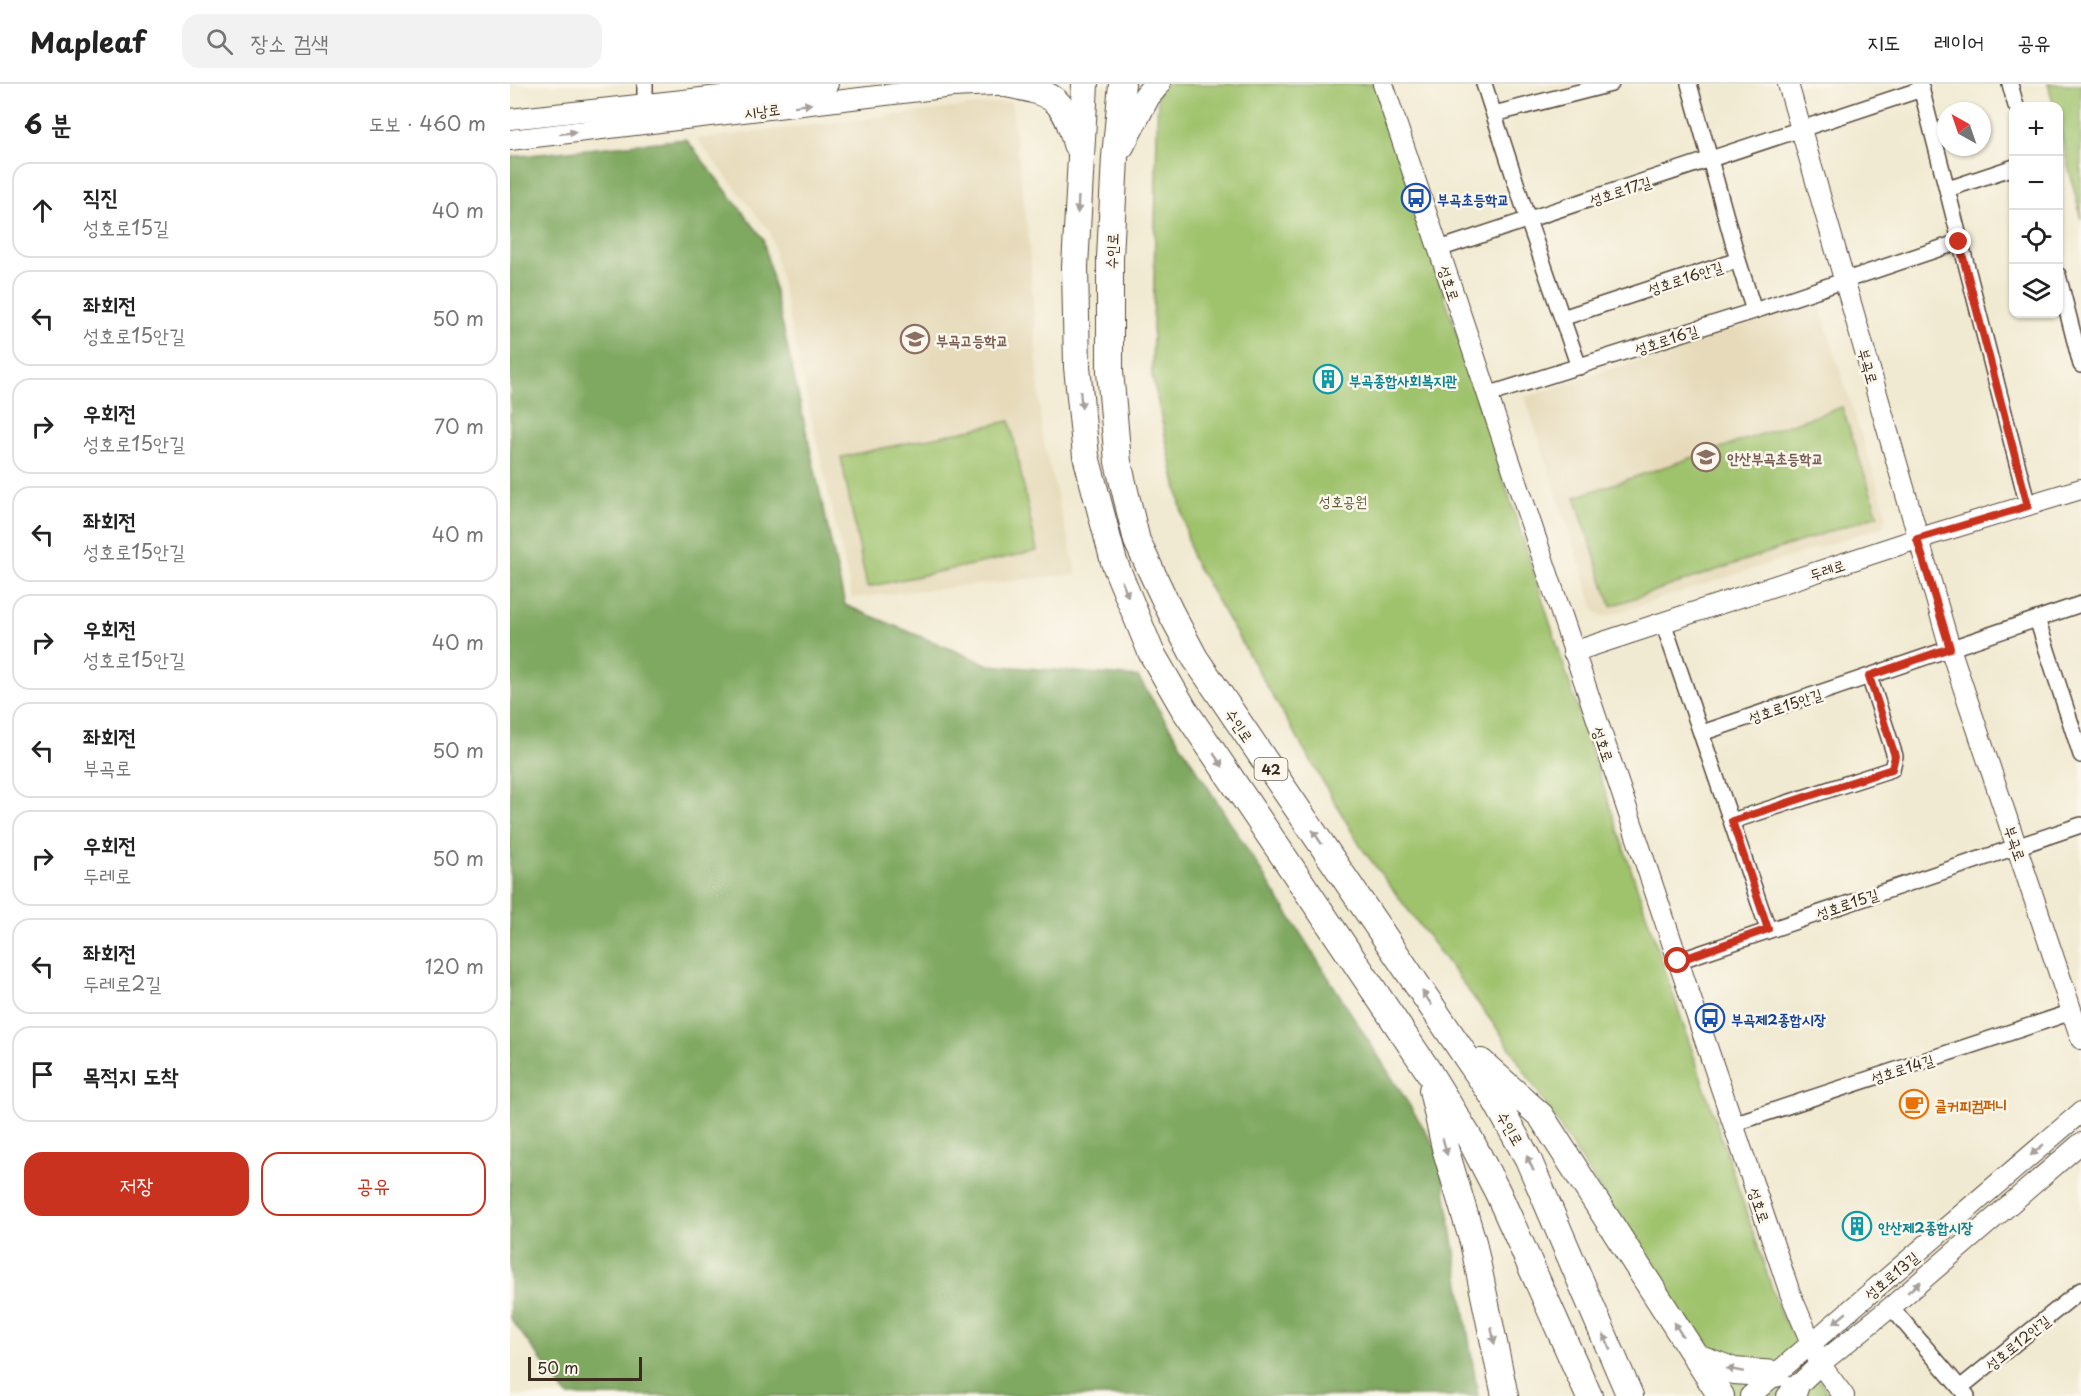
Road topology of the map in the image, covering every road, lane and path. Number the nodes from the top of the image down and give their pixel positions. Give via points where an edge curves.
1 (828, 84) edge
2 (1006, 84) edge
3 (1015, 84) edge
4 (1085, 84) edge
5 (1122, 84) edge
6 (1157, 84) edge
7 (1383, 84) edge
8 (1484, 84) edge
9 (1611, 84) edge
10 (1689, 84) edge
11 (1788, 84) edge
12 (2010, 84) edge
13 (945, 86) edge
14 (1921, 87) edge
15 (645, 94) edge
16 (2015, 102) edge
17 (1494, 114) junction
18 (510, 119) edge
19 (1801, 130) junction
20 (510, 140) edge
21 (1115, 157) junction
22 (1709, 161) junction
23 (1080, 163) junction
24 (2009, 168) edge
25 (1948, 189) junction
26 (1528, 220) junction
27 (1959, 242) junction
28 (1439, 249) junction
29 (1738, 260) junction
30 (1844, 280) junction
31 (2063, 294) edge
32 (1754, 311) junction
33 (1562, 318) junction
34 (2081, 364) edge
35 (1579, 367) junction
36 (1487, 395) junction
37 (2081, 489) edge
38 (2028, 506) junction
39 (1917, 539) junction
40 (2081, 604) edge
41 (2037, 619) junction
42 (1663, 622) junction
43 (1950, 648) junction
44 (1573, 652) junction
45 (1869, 676) junction
46 (2074, 707) edge
47 (1702, 733) junction
48 (2081, 755) edge
49 (1732, 821) junction
50 (2081, 825) edge
51 (2017, 846) junction
52 (1768, 929) junction
53 (1678, 961) junction
54 (2072, 1012) junction
55 (1454, 1038) junction
56 (2081, 1039) edge
57 (1427, 1069) junction
58 (2081, 1112) edge
59 (1733, 1124) junction
60 (2081, 1143) edge
61 (2081, 1290) edge
62 (1891, 1307) junction
63 (1811, 1343) junction
64 (1696, 1358) junction
65 (1820, 1364) junction
66 (1788, 1388) edge
67 (1964, 1392) edge
68 (1506, 1396) edge
69 (1588, 1396) edge
70 (1630, 1396) edge
71 (1721, 1396) edge
72 (1750, 1396) edge
73 (1844, 1396) edge

1 - 15 street, 시낭로
2 - 3 street, 시낭로
2 - 13 street, 시낭로
2 - 23 highway via 1040,92 1057,102 1068,117
4 - 23 highway, 42
5 - 21 highway, 수인로 / 42
6 - 21 highway
7 - 28 street, 성호로
8 - 17 street
9 - 17 street
10 - 22 street, 성호로16안길
11 - 19 street, 부곡로
12 - 16 street
20 -> 13 street, 시낭로
14 - 19 street, 성호로17길
14 - 25 street
15 - 18 street, 시낭로
17 - 26 street
19 - 22 street, 성호로17길
19 - 30 street, 부곡로
55 -> 21 highway, 수인로 / 42 via 1195,658 1137,541 1118,462 1110,370
22 - 26 street, 성호로17길
22 - 29 street, 성호로16안길
23 -> 57 highway, 42 via 1075,267 1077,367 1086,456 1114,561 1152,652 1184,709
24 - 25 street
25 - 27 street
26 - 28 street, 성호로17길
26 - 33 street
27 - 30 street, 성호로16길
27 - 38 street
28 - 36 street, 성호로
29 - 32 street
29 - 33 street, 성호로16안길
30 - 32 street, 성호로16길
30 - 39 street, 부곡로
31 - 34 street
32 - 35 street, 성호로16길
33 - 35 street
35 - 36 street, 성호로16길
36 - 44 street, 성호로
37 - 38 street, 두레로
38 - 39 street, 두레로
39 - 42 street, 두레로
39 - 43 street, 부곡로
40 - 41 street
41 - 43 street
41 - 46 street
42 - 44 street, 두레로
42 - 47 street
43 - 45 street, 성호로15안길
43 - 51 street, 부곡로
44 - 53 street, 성호로
45 - 47 street, 성호로15안길
45 - 49 street via 1895,756 1892,769
46 - 48 street
47 - 49 street
49 - 52 street
50 - 51 street, 성호로15길
51 - 52 street, 성호로15길
51 - 54 street, 부곡로
52 - 53 street, 성호로15길
53 - 59 street, 성호로
54 - 56 street, 부곡로
54 - 59 street, 성호로14길
64 -> 55 highway via 1541,1116
70 -> 55 highway, 수인로 / 42 via 1528,1159
57 -> 68 highway via 1473,1242
57 - 69 highway, 42 via 1498,1193
58 -> 63 street, 성호로13길
59 - 63 street, 성호로 via 1790,1293
62 -> 60 street, 성호로13길
61 - 67 street, 성호로12안길
62 - 65 street, 성호로13길
62 - 67 street
63 - 65 street, 성호로
63 - 66 street, 성호로13길
66 -> 64 highway
64 - 71 highway
65 - 66 street, 성호로13길
65 - 73 street, 성호로
66 - 72 street

